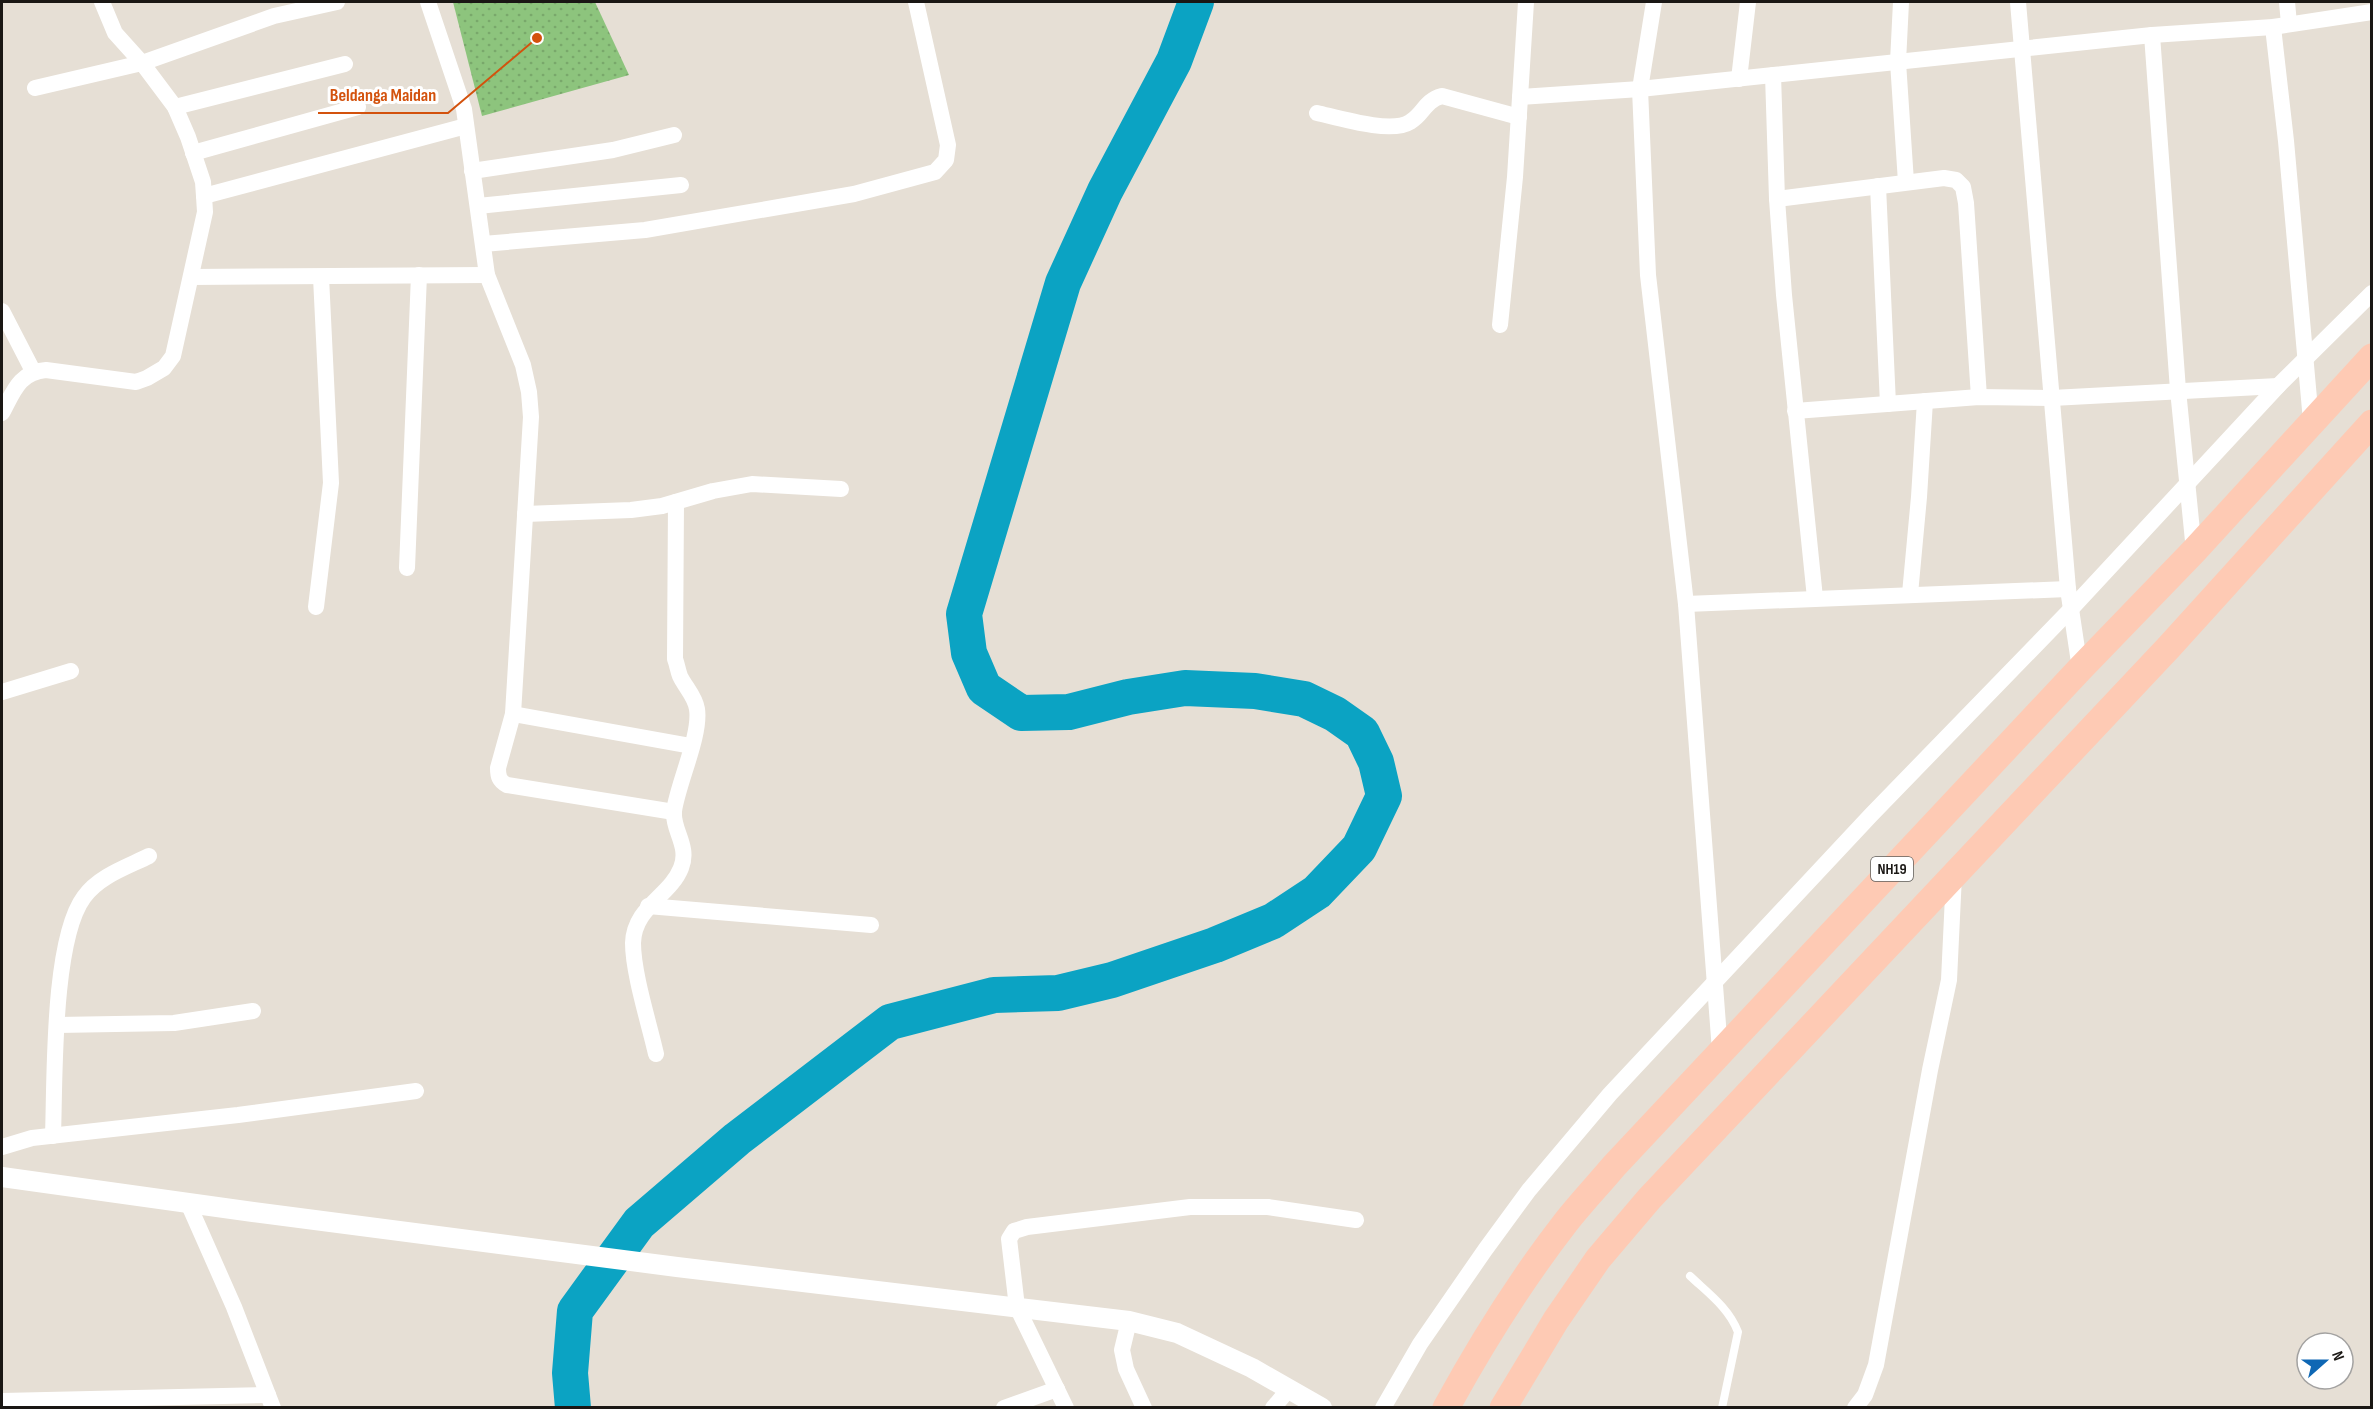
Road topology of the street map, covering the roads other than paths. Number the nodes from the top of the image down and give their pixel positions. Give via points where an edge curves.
1 (102, 2) edge
2 (337, 2) edge
3 (429, 2) edge
4 (916, 2) edge
5 (1526, 2) edge
6 (1654, 2) edge
7 (1748, 2) edge
8 (1900, 2) edge
9 (2018, 2) edge
10 (2287, 2) edge
11 (2372, 12) edge
12 (2281, 25) junction
13 (2152, 35) junction
14 (2024, 47) junction
15 (1898, 62) junction
16 (142, 63) junction
17 (345, 64) dead end
18 (1773, 75) junction
19 (1739, 78) junction
20 (35, 88) dead end
21 (1640, 89) junction
22 (1520, 97) junction
23 (175, 106) junction
24 (358, 107) dead end
25 (1317, 114) dead end
26 (1519, 117) junction
27 (466, 126) junction
28 (674, 135) dead end
29 (193, 153) junction
30 (472, 171) junction
31 (1906, 182) junction
32 (681, 185) dead end
33 (1878, 186) junction
34 (204, 196) junction
35 (1777, 199) junction
36 (478, 206) junction
37 (483, 244) junction
38 (419, 275) junction
39 (488, 275) junction
40 (191, 277) junction
41 (321, 277) junction
42 (2372, 293) edge
43 (2, 311) edge
44 (1500, 325) dead end
45 (2372, 357) edge
46 (2307, 359) junction
47 (33, 371) junction
48 (2278, 386) junction
49 (2178, 390) junction
50 (1979, 398) junction
51 (2052, 398) junction
52 (1925, 401) junction
53 (1888, 404) junction
54 (1795, 411) junction
55 (2, 413) edge
56 (2311, 421) junction
57 (2372, 423) edge
58 (2186, 485) junction
59 (841, 489) dead end
60 (676, 502) junction
61 (525, 514) junction
62 (2194, 551) junction
63 (407, 568) dead end
64 (2068, 589) junction
65 (1910, 594) junction
66 (1815, 598) junction
67 (1686, 604) junction
68 (316, 607) dead end
69 (2071, 609) junction
70 (2080, 669) junction
71 (71, 671) dead end
72 (2, 692) edge
73 (513, 714) junction
74 (691, 746) junction
75 (674, 812) junction
76 (149, 856) dead end
77 (1954, 875) junction
78 (648, 906) junction
79 (871, 925) dead end
80 (1715, 983) junction
81 (253, 1011) dead end
82 (57, 1025) junction
83 (1720, 1051) junction
84 (656, 1054) dead end
85 (416, 1091) dead end
86 (53, 1136) junction
87 (2, 1147) edge
88 (2, 1177) edge
89 (188, 1203) junction
90 (1356, 1220) dead end
91 (1690, 1276) dead end
92 (1017, 1306) junction
93 (1129, 1321) junction
94 (1057, 1389) junction
95 (1289, 1389) junction
96 (2, 1401) edge
97 (271, 1401) edge
98 (1004, 1407) edge
99 (1066, 1407) edge
100 (1144, 1407) edge
101 (1273, 1407) edge
102 (1322, 1407) edge
103 (1383, 1407) edge
104 (1446, 1407) edge
105 (1503, 1407) edge
106 (1722, 1407) edge
107 (1855, 1407) edge

1 - 16 street via 115,33
2 - 16 street via 274,16
3 - 27 street
4 - 37 street via 948,145 946,160 935,172 854,194 645,230
5 - 22 street
6 - 21 street
7 - 19 street
8 - 15 street
9 - 14 street
10 - 12 street
11 - 12 street
12 - 13 street
12 - 46 street
13 - 14 street
13 - 49 street
14 - 15 street
14 - 51 street
15 - 18 street
15 - 31 street
16 - 20 street
16 - 23 street
17 - 23 street
18 - 19 street
18 - 35 street
19 - 21 street
21 - 22 street
21 - 67 street via 1648,275
22 - 26 street
23 - 29 street
24 - 29 street
25 - 26 street via 1398,127 1411,122 1431,99 1442,96
26 - 44 street
27 - 30 street
27 - 34 street
28 - 30 street via 613,150
29 - 34 street
30 - 36 street
31 - 33 street
31 - 50 street via 1944,178 1956,180 1963,187
32 - 36 street
33 - 35 street
33 - 53 street
34 - 40 street via 205,213
35 - 54 street
36 - 37 street
37 - 39 street
38 - 39 street
38 - 41 street
38 - 63 street
39 - 61 street via 530,392
40 - 41 street
40 - 47 street via 173,356 164,368 136,381
41 - 68 street via 331,483
42 - 46 street
43 - 47 street
45 - 56 highway, NH19
46 - 48 street
46 - 56 street
47 - 55 street via 21,380
48 - 49 street
48 - 58 street
49 - 51 street
49 - 58 street
50 - 51 street
50 - 52 street
51 - 64 street
52 - 53 street
52 - 65 street
53 - 54 street
54 - 66 street
56 - 62 highway, NH19
57 - 77 highway
58 - 62 street
58 - 69 street
59 - 60 street via 752,484
60 - 61 street via 631,510
60 - 74 street via 674,644 681,677 697,707
61 - 73 street
62 - 70 highway, NH19
64 - 65 street
64 - 69 street
65 - 66 street
66 - 67 street
67 - 80 street
69 - 70 street
69 - 80 street
70 - 83 highway, NH19
71 - 72 street
73 - 74 street
73 - 75 street via 498,768 501,782
74 - 75 street
75 - 78 street via 683,842 683,865 677,877
76 - 82 street via 97,883 84,897 74,916
77 - 105 highway via 1634,1216 1556,1320
77 - 107 street via 1949,980 1876,1365 1865,1395
78 - 79 street
78 - 84 street via 633,942
80 - 83 street
80 - 103 street via 1610,1094 1528,1190 1427,1334
81 - 82 street via 174,1023
82 - 86 street
83 - 104 highway, NH19 via 1566,1222 1471,1362
85 - 86 street
86 - 87 street
88 - 89 street
89 - 92 street via 677,1267
89 - 97 street
90 - 92 street via 1268,1207 1190,1207 1027,1227 1014,1231 1009,1239
91 - 106 lane via 1724,1308 1738,1332
92 - 93 street
92 - 94 street
93 - 95 street via 1177,1333
93 - 100 street via 1122,1350 1126,1369
94 - 98 street
94 - 99 street
95 - 101 street
95 - 102 street
96 - 97 street

